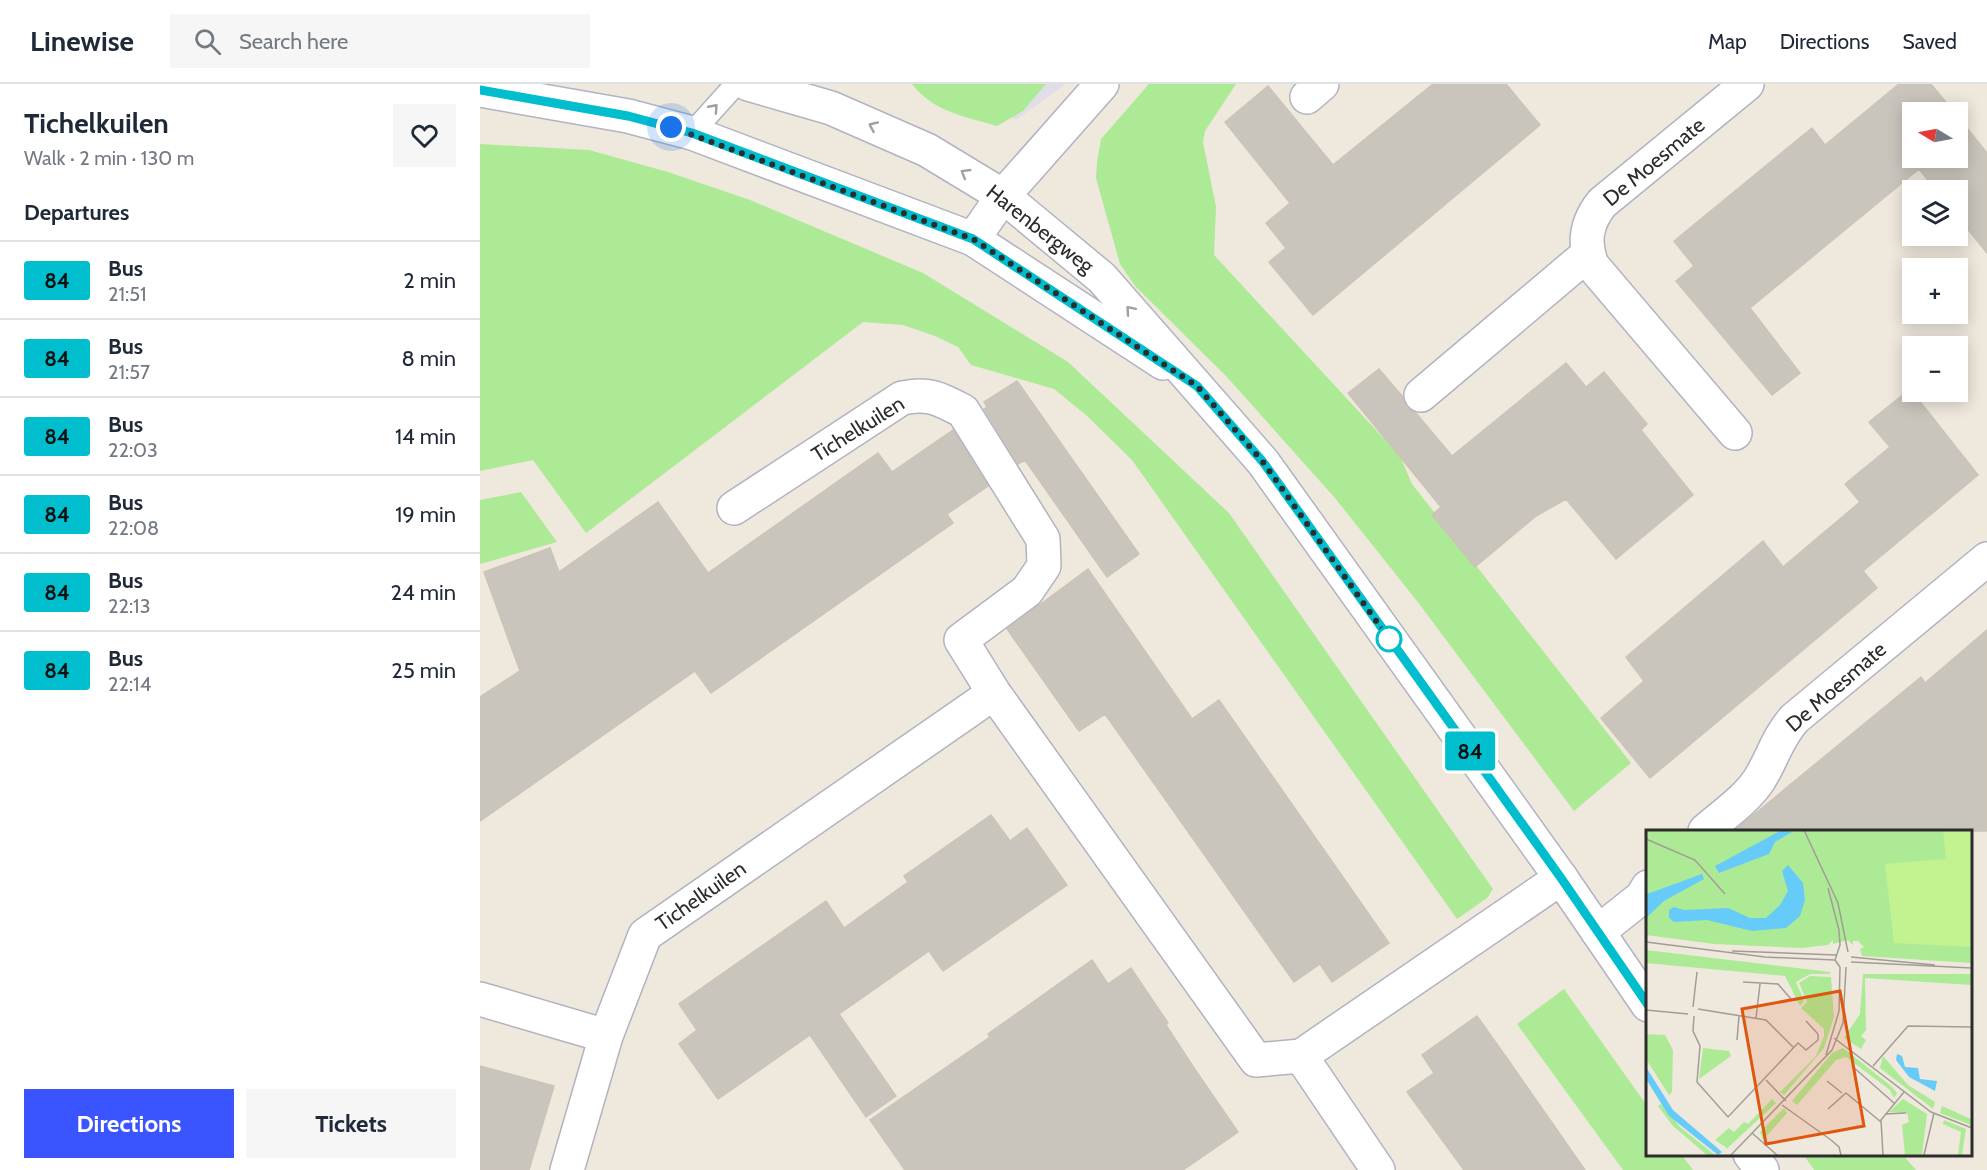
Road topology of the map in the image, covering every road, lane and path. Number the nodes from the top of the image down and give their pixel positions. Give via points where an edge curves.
1 (736, 84) edge
2 (748, 84) edge
3 (1102, 84) edge
4 (1747, 84) edge
5 (480, 90) edge
6 (692, 133) junction
7 (1003, 196) junction
8 (973, 239) junction
9 (1588, 254) junction
10 (1197, 386) junction
11 (1421, 395) dead end
12 (1735, 433) dead end
13 (734, 507) dead end
14 (1987, 559) edge
15 (994, 693) junction
16 (1706, 830) edge
17 (1561, 878) junction
18 (1646, 890) edge
19 (1598, 932) junction
20 (480, 999) edge
21 (1646, 1002) edge
22 (606, 1036) junction
23 (1301, 1056) junction
24 (1751, 1155) edge
25 (567, 1170) edge
26 (1378, 1170) edge
27 (1762, 1170) edge

6 -> 1 lane
7 -> 2 street, Harenbergweg via 927,150 852,117
3 - 7 street
4 - 9 street, De Moesmate via 1602,203 1588,227
5 - 6 street, Harenbergweg via 628,116
6 - 8 street, Harenbergweg
7 - 8 street
10 -> 7 street, Harenbergweg via 1102,278
8 - 10 street, Harenbergweg
9 - 11 street
9 - 12 street via 1601,276
10 - 17 street, Harenbergweg via 1263,462
13 - 15 street, Tichelkuilen via 902,398 920,394 963,411 1043,539 1044,566 1027,591 961,640
14 - 16 street, De Moesmate via 1794,719 1782,733 1760,779
15 - 22 street, Tichelkuilen via 645,935
15 - 23 street, Tichelkuilen via 1257,1060
17 - 19 street, Harenbergweg
17 - 23 street, Tichelkuilen
18 - 19 street
19 - 21 street, Harenbergweg
20 - 22 street
22 - 25 street, Tichelkuilen
23 - 26 street
24 - 27 street

